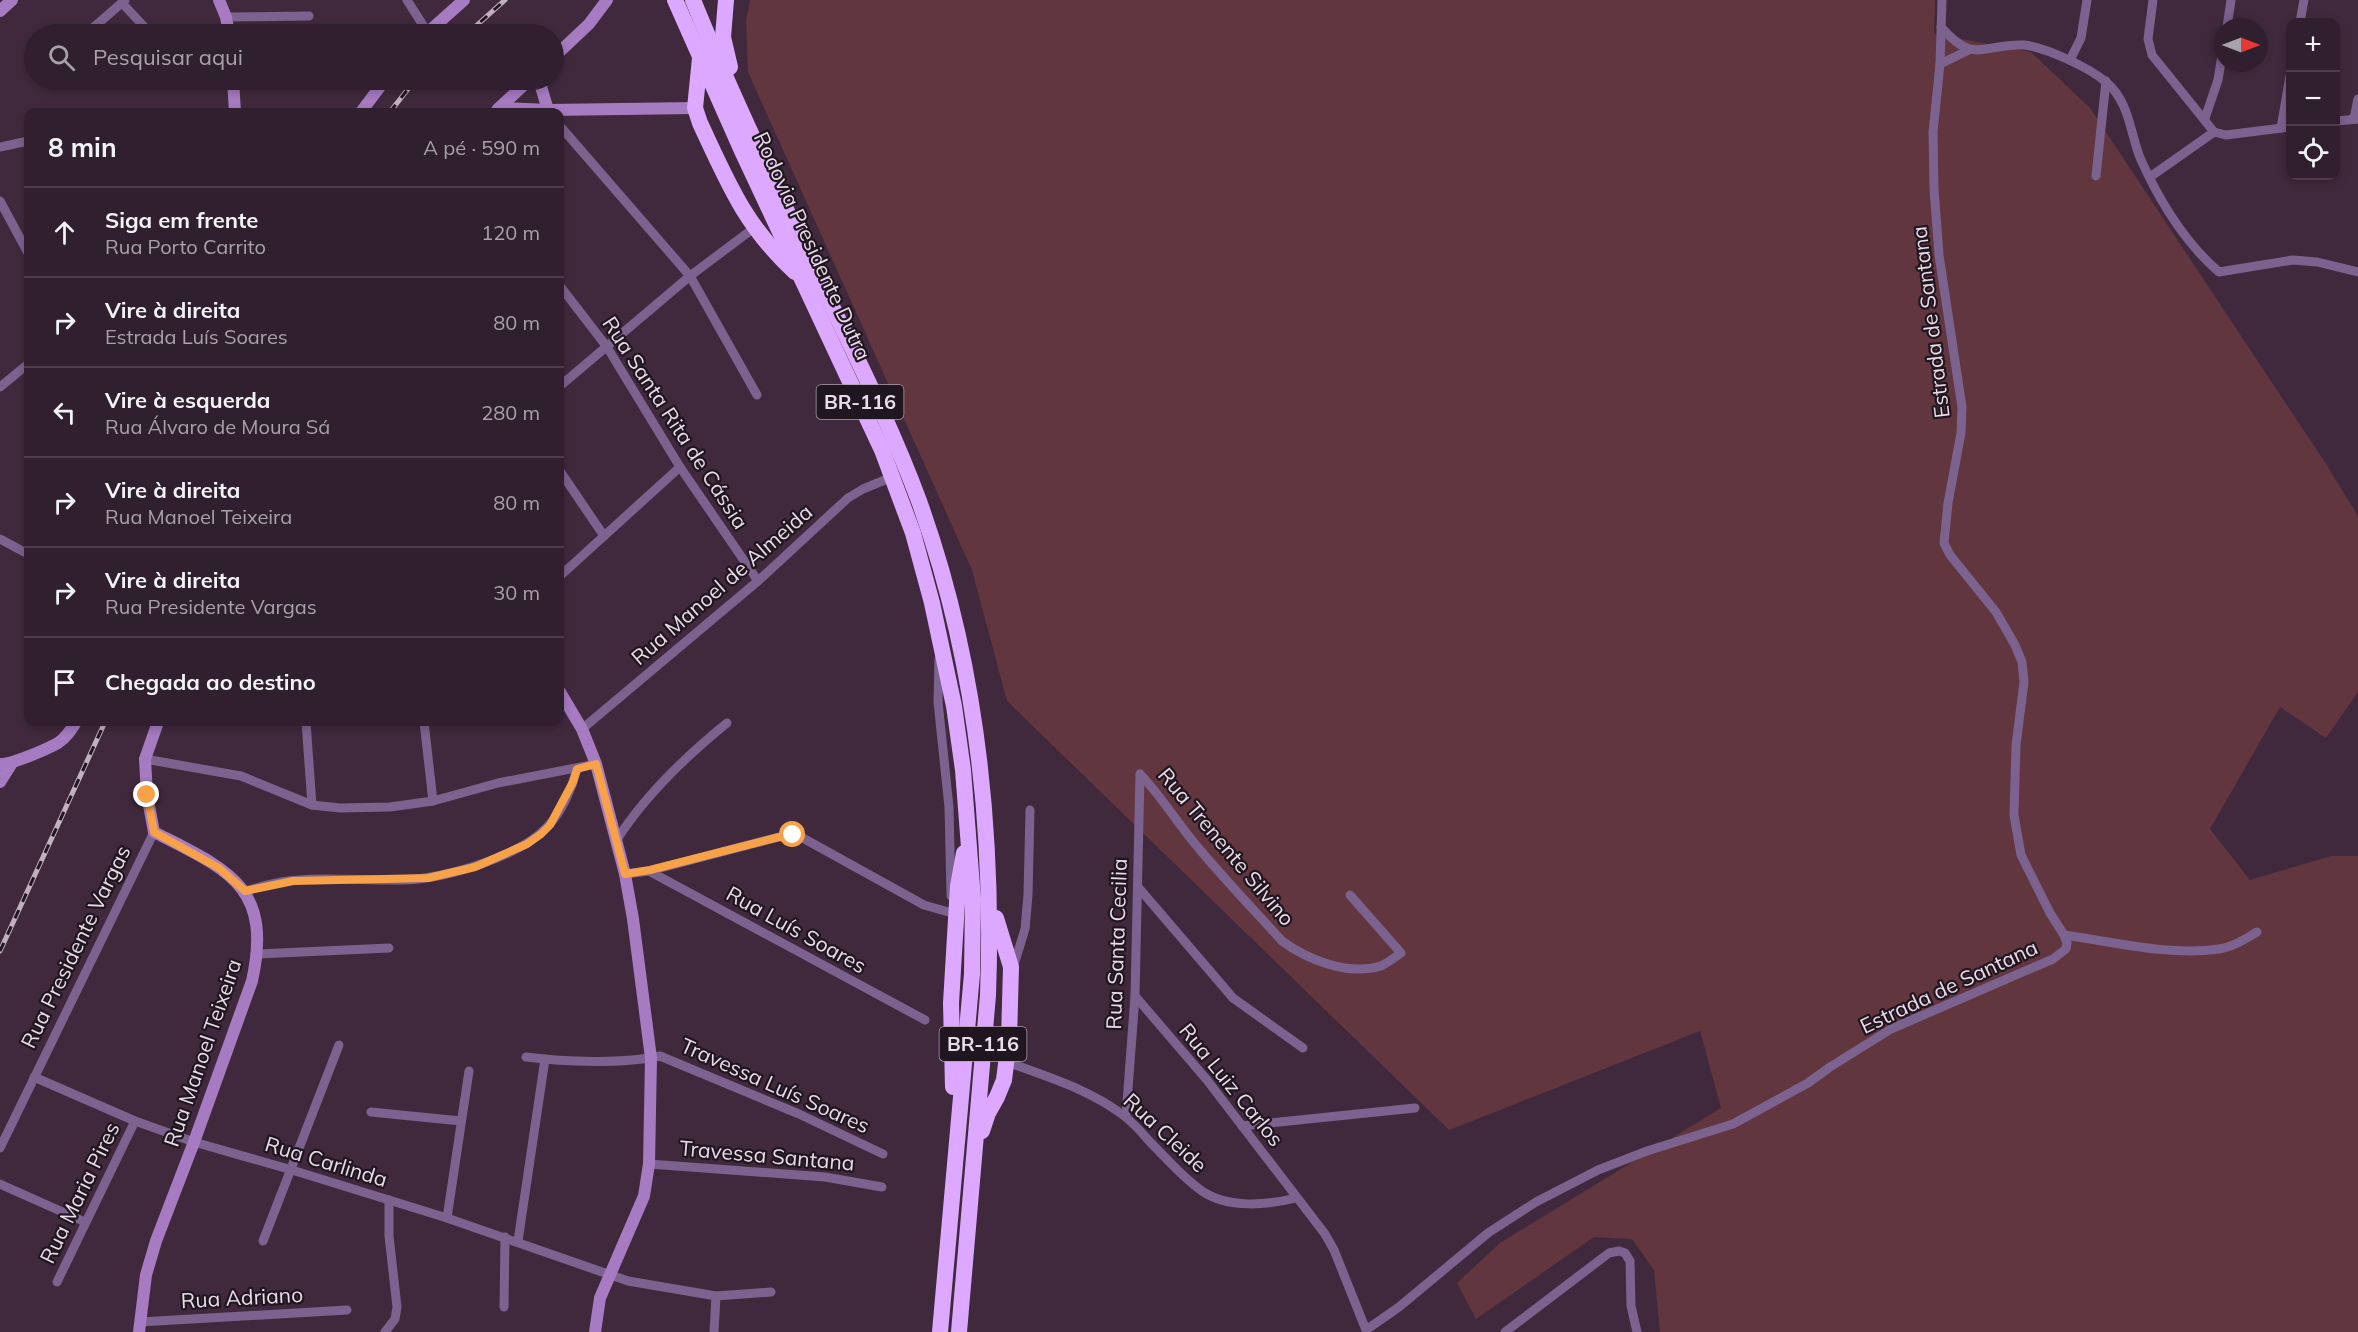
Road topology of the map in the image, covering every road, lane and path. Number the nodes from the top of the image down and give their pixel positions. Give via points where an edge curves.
1 (12, 0) edge
2 (219, 0) edge
3 (407, 0) edge
4 (464, 0) edge
5 (607, 0) edge
6 (675, 0) edge
7 (693, 0) edge
8 (726, 0) edge
9 (1942, 0) edge
10 (2087, 0) edge
11 (2153, 0) edge
12 (2231, 0) edge
13 (2304, 0) edge
14 (124, 1) edge
15 (0, 11) edge
16 (309, 16) dead end
17 (226, 17) junction
18 (2228, 18) edge
19 (2301, 18) edge
20 (98, 24) edge
21 (143, 24) edge
22 (227, 24) edge
23 (421, 24) edge
24 (438, 24) edge
25 (1941, 27) junction
26 (564, 48) edge
27 (1969, 50) junction
28 (700, 57) junction
29 (2070, 60) junction
30 (1940, 64) junction
31 (2219, 72) edge
32 (2106, 81) junction
33 (234, 90) edge
34 (378, 90) edge
35 (518, 90) edge
36 (542, 90) edge
37 (2358, 99) edge
38 (235, 108) edge
39 (364, 108) edge
40 (498, 108) edge
41 (548, 108) edge
42 (695, 108) junction
43 (564, 111) edge
44 (2205, 118) junction
45 (2356, 119) edge
46 (2340, 121) edge
47 (2286, 127) edge
48 (564, 131) edge
49 (2214, 132) junction
50 (24, 142) edge
51 (0, 147) edge
52 (2096, 176) dead end
53 (2150, 177) junction
54 (0, 201) edge
55 (754, 228) junction
56 (24, 246) edge
57 (2358, 272) edge
58 (690, 276) junction
59 (802, 279) junction
60 (564, 291) edge
61 (831, 301) junction
62 (607, 347) junction
63 (24, 367) edge
64 (564, 383) edge
65 (0, 387) edge
66 (757, 395) dead end
67 (680, 467) junction
68 (564, 477) edge
69 (892, 477) junction
70 (604, 536) junction
71 (0, 539) edge
72 (24, 552) edge
73 (564, 572) edge
74 (758, 581) junction
75 (942, 648) junction
76 (564, 699) edge
77 (727, 723) dead end
78 (74, 726) edge
79 (157, 726) edge
80 (306, 726) edge
81 (424, 726) edge
82 (975, 728) junction
83 (582, 729) junction
84 (146, 759) junction
85 (4, 764) edge
86 (596, 764) junction
87 (577, 769) junction
88 (1140, 774) joint
89 (1, 780) edge
90 (433, 801) junction
91 (312, 805) junction
92 (1030, 810) dead end
93 (968, 829) junction
94 (154, 832) junction
95 (616, 841) junction
96 (650, 870) junction
97 (625, 874) junction
98 (1138, 887) junction
99 (245, 891) junction
100 (1350, 895) dead end
101 (954, 917) junction
102 (2257, 932) dead end
103 (2064, 935) junction
104 (388, 948) dead end
105 (258, 954) junction
106 (1011, 976) junction
107 (1135, 996) junction
108 (925, 1020) dead end
109 (339, 1045) dead end
110 (1303, 1048) dead end
111 (526, 1057) dead end
112 (651, 1058) junction
113 (545, 1059) junction
114 (1007, 1062) junction
115 (469, 1071) dead end
116 (34, 1077) junction
117 (1415, 1108) dead end
118 (372, 1112) dead end
119 (1126, 1116) junction
120 (135, 1120) junction
121 (461, 1121) junction
122 (1242, 1126) junction
123 (194, 1142) junction
124 (0, 1148) edge
125 (883, 1154) dead end
126 (649, 1164) junction
127 (292, 1170) junction
128 (0, 1184) edge
129 (882, 1186) dead end
130 (1296, 1198) junction
131 (389, 1200) junction
132 (447, 1218) junction
133 (85, 1222) junction
134 (505, 1237) junction
135 (263, 1241) dead end
136 (518, 1241) junction
137 (609, 1275) junction
138 (57, 1282) dead end
139 (771, 1292) dead end
140 (716, 1296) junction
141 (942, 1299) junction
142 (504, 1307) dead end
143 (347, 1310) dead end
144 (139, 1327) edge
145 (1365, 1331) edge
146 (385, 1332) edge
147 (595, 1332) edge
148 (714, 1332) edge
149 (940, 1332) edge
150 (959, 1332) edge
151 (1505, 1332) edge
152 (1637, 1332) edge

1 - 15 main road
2 - 17 main road
3 - 23 street
4 - 24 main road
5 - 26 main road
6 - 28 highway, Rodovia Presidente Dutra / BR-116
7 - 61 highway, Rodovia Presidente Dutra / BR-116
8 - 61 highway via 723,30 727,59
9 - 25 street, Estrada de Santana
10 - 29 street via 2081,38
11 - 44 street via 2148,39 2152,56
12 - 18 street
13 - 19 street
14 - 20 street
14 - 21 street
16 - 17 street
17 - 22 main road
25 - 27 street
25 - 30 street, Estrada de Santana
27 - 29 street via 2024,45
27 - 30 street
28 - 42 highway
28 - 59 highway, Rodovia Presidente Dutra / BR-116
29 - 32 street
30 - 103 street, Estrada de Santana via 1933,132 1934,189 1939,255 1962,408 1944,543 1996,612 2022,662 2024,682 2016,746 2014,815 2020,855
31 - 44 street
32 - 52 street
32 - 53 street via 2124,106
33 - 38 main road
34 - 39 main road
35 - 40 main road
36 - 41 main road
37 - 45 street
42 - 43 main road
42 - 55 highway via 733,193
44 - 49 street
45 - 46 street
47 - 49 street via 2226,135
48 - 58 street
49 - 53 street
50 - 51 street
53 - 57 street via 2179,228 2219,272 2293,260
54 - 56 street
55 - 58 street
55 - 59 highway
58 - 62 street
58 - 66 street
59 - 69 highway, Rodovia Presidente Dutra / BR-116
60 - 62 street, Rua Santa Rita de Cássia
61 - 82 highway, Rodovia Presidente Dutra / BR-116 via 920,504 951,607
62 - 64 street
62 - 67 street, Rua Santa Rita de Cássia
63 - 65 street
67 - 70 street
67 - 74 street, Rua Santa Rita de Cássia
68 - 70 street
69 - 74 street, Rua Manoel de Almeida via 848,498
69 - 75 highway, Rodovia Presidente Dutra / BR-116 via 913,533
70 - 73 street
71 - 72 street
74 - 83 street, Rua Manoel de Almeida
75 - 93 highway, Rodovia Presidente Dutra / BR-116 via 957,727
75 - 101 street via 937,682 950,807
76 - 83 main road
77 - 95 street via 688,755
78 - 85 main road via 58,743
79 - 84 main road, Rua Presidente Vargas
80 - 91 street
81 - 90 street
82 - 106 highway via 982,743 994,909
82 - 150 highway, Rodovia Presidente Dutra / BR-116 via 990,889 989,950
83 - 86 main road
84 - 91 street via 241,777
84 - 94 main road, Rua Presidente Vargas
85 - 89 main road
86 - 87 street
86 - 95 main road
87 - 90 street via 498,783
87 - 99 street via 550,825 541,834 475,867 428,878 293,881
88 - 98 street, Rua Santa Cecilia
88 - 100 street, Rua Trenente Silvino via 1200,850 1282,941 1315,960 1353,969 1381,965 1401,953
90 - 91 street via 390,807
92 - 106 street via 1025,929
93 - 101 highway
93 - 141 highway, Rodovia Presidente Dutra / BR-116 via 973,898 972,974
94 - 99 main road, Rua Manoel Teixeira via 219,868
94 - 116 street, Rua Presidente Vargas
95 - 97 main road
96 - 97 street
96 - 101 street via 793,835
96 - 108 street, Rua Luís Soares
97 - 112 main road
98 - 107 street, Rua Santa Cecilia
98 - 110 street via 1233,998
99 - 105 main road, Rua Manoel Teixeira via 256,919
101 - 141 highway via 952,1100 938,1241
102 - 103 street via 2219,949 2182,951
103 - 145 street, Estrada de Santana via 2067,943 2062,954 1891,1029 1808,1083 1733,1124 1598,1170 1536,1203 1488,1233
104 - 105 street
105 - 123 main road, Rua Manoel Teixeira via 252,981
106 - 114 highway
107 - 119 street, Rua Santa Cecilia
107 - 122 street, Rua Luiz Carlos
109 - 127 street
111 - 113 street, Travessa Luís Soares
112 - 113 street, Travessa Luís Soares
112 - 125 street, Travessa Luís Soares via 660,1056 701,1072
112 - 126 main road
113 - 136 street
114 - 119 street, Rua Cleide via 1080,1088
114 - 150 highway via 983,1127
115 - 121 street
116 - 120 street, Rua Carlinda
116 - 124 street, Rua Presidente Vargas
117 - 122 street
118 - 121 street
119 - 130 street, Rua Cleide via 1204,1193 1255,1204
120 - 123 street, Rua Carlinda
120 - 133 street, Rua Maria Pires
121 - 132 street
122 - 130 street, Rua Luiz Carlos
123 - 127 street, Rua Carlinda
123 - 144 main road, Rua Manoel Teixeira via 156,1241 146,1275
126 - 129 street, Travessa Santana via 825,1177
126 - 137 main road via 634,1224
127 - 131 street, Rua Carlinda
127 - 135 street
128 - 133 street
130 - 145 street via 1334,1250
131 - 132 street, Rua Carlinda
131 - 146 street via 388,1236 397,1307 395,1319
132 - 134 street, Rua Carlinda
133 - 138 street, Rua Maria Pires
134 - 136 street, Rua Carlinda
134 - 142 street
136 - 137 street, Rua Carlinda
137 - 140 street, Rua Carlinda
137 - 147 main road via 600,1298
139 - 140 street, Rua Carlinda
140 - 148 street
141 - 149 highway, Rodovia Presidente Dutra / BR-116
143 - 144 street, Rua Adriano
151 - 152 street via 1593,1264 1619,1251 1630,1261 1631,1306

